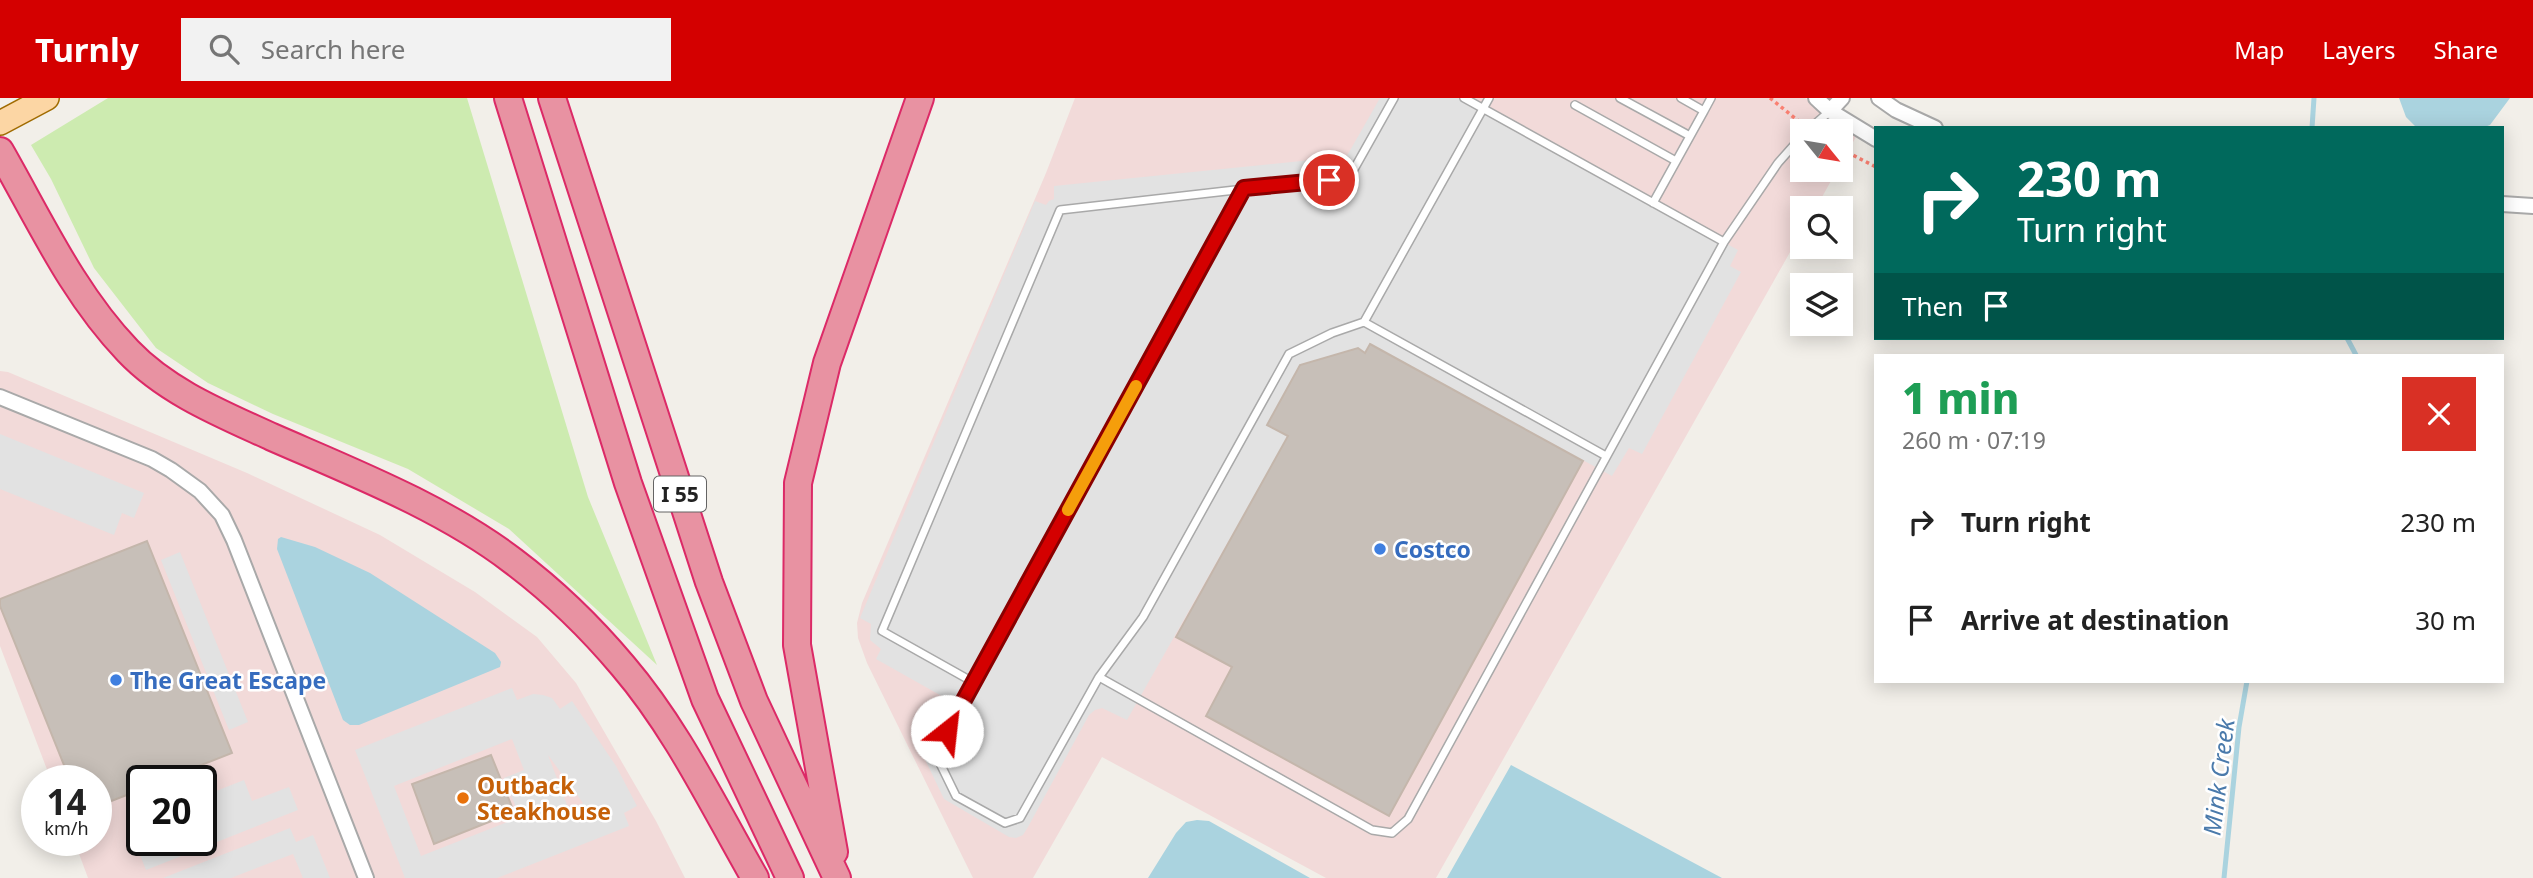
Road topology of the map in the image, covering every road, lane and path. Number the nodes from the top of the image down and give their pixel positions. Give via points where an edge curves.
1 (47, 98) edge
2 (508, 98) edge
3 (552, 98) edge
4 (920, 98) edge
5 (1394, 98) edge
6 (1464, 98) edge
7 (1489, 98) edge
8 (1620, 98) edge
9 (1681, 98) edge
10 (1711, 98) edge
11 (1770, 98) edge
12 (1816, 98) edge
13 (1842, 98) edge
14 (1879, 98) edge
15 (1575, 105) dead end
16 (1483, 109) junction
17 (1785, 110) dead end
18 (1704, 111) junction
19 (1830, 111) junction
20 (1821, 119) edge
21 (0, 123) edge
22 (1931, 126) edge
23 (1690, 136) junction
24 (1874, 138) edge
25 (1790, 150) edge
26 (0, 151) edge
27 (1853, 155) edge
28 (1676, 161) junction
29 (1874, 166) edge
30 (1244, 188) junction
31 (1653, 203) junction
32 (2504, 204) edge
33 (2533, 206) edge
34 (1724, 242) junction
35 (1364, 322) junction
36 (0, 397) edge
37 (1606, 456) junction
38 (1099, 677) junction
39 (973, 682) junction
40 (366, 878) edge
41 (755, 878) edge
42 (790, 878) edge
43 (838, 878) edge

1 - 21 main road
2 - 42 highway, I 55 via 624,470 705,699
3 - 43 highway, I 55 via 709,582 754,701
4 - 43 highway via 827,363 798,483 797,645
5 - 30 lane via 1349,178
6 - 16 lane
7 - 16 lane
8 - 23 lane
9 - 18 lane
10 - 18 lane
11 - 17 path
12 - 19 street
13 - 19 street
14 - 22 street
15 - 28 lane
16 - 31 lane
16 - 35 lane
18 - 23 lane
19 - 20 lane
19 - 24 street
23 - 28 lane
25 - 34 lane
26 - 41 highway via 88,306 130,353 174,388 221,414 451,522 513,561 579,618 624,667 667,727
27 - 29 path
28 - 31 lane
30 - 39 lane
30 - 39 lane via 1060,210 882,631
31 - 34 lane
32 - 33 street
34 - 37 lane
35 - 37 lane
35 - 38 lane via 1289,354 1143,617
36 - 40 street via 152,459 200,491 222,515
37 - 38 lane via 1408,819 1392,833 1372,830
38 - 39 lane via 1020,818 1005,823 957,796 935,753

